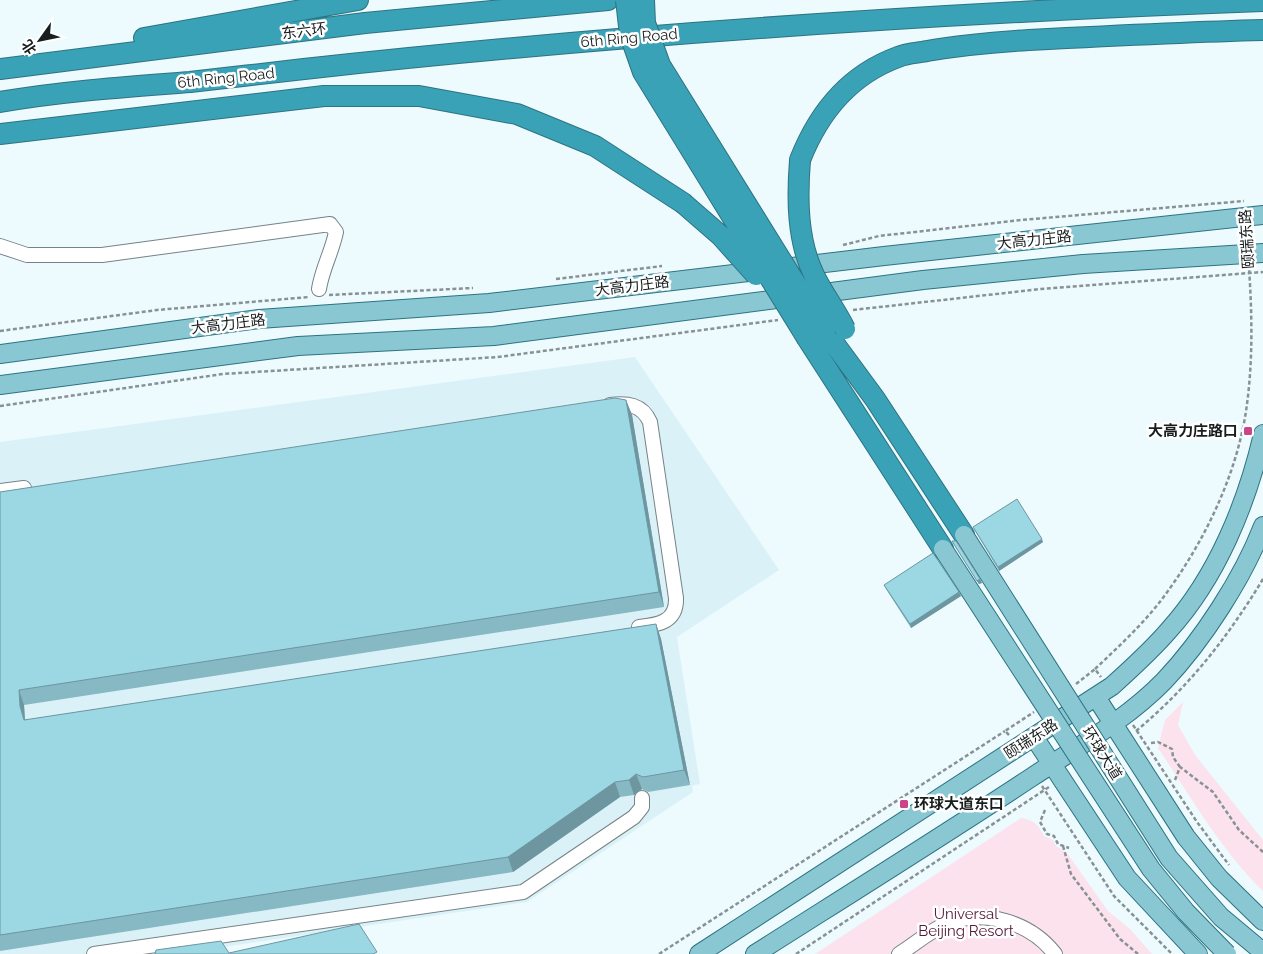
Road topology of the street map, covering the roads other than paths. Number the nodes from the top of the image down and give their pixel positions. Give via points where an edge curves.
1 (358, 0) edge
2 (608, 0) edge
3 (626, 0) edge
4 (644, 0) edge
5 (1261, 1) edge
6 (1263, 30) edge
7 (0, 64) edge
8 (0, 69) edge
9 (0, 102) edge
10 (0, 134) edge
11 (1263, 215) edge
12 (0, 246) edge
13 (1255, 253) edge
14 (320, 294) road end
15 (826, 333) junction
16 (0, 354) edge
17 (0, 385) edge
18 (594, 407) edge
19 (1263, 434) edge
20 (40, 486) edge
21 (0, 491) edge
22 (1263, 526) edge
23 (964, 535) joint
24 (943, 549) joint
25 (624, 630) edge
26 (1096, 697) junction
27 (1112, 724) junction
28 (1034, 737) junction
29 (1052, 764) junction
30 (642, 798) dead end
31 (1263, 921) edge
32 (1263, 952) edge
33 (94, 954) edge
34 (699, 954) edge
35 (756, 954) edge
36 (899, 954) edge
37 (1055, 954) edge
38 (1198, 954) edge
39 (1227, 954) edge

1 - 7 highway
2 - 8 highway, 东六环 via 365,23
3 - 15 highway, bridge via 630,35 643,72
4 - 15 highway, bridge via 646,23 660,65
5 - 9 highway, 6th Ring Road via 931,16 699,32 441,54 47,94
6 - 15 highway, bridge via 1157,33 960,46 898,56 863,75 834,100 810,133 800,160 797,192 803,246 814,275
10 - 15 highway, bridge via 324,96 419,96 518,114 595,146 684,203
11 - 16 main road, 大高力庄路 via 1245,208 894,255 489,303 259,319
12 - 14 street via 27,255 102,255 330,224 336,232 332,251 325,262
13 - 17 main road, 大高力庄路 via 1083,264 923,280 494,336 298,346
15 - 23 highway
15 - 24 highway
18 - 25 street via 634,405 650,422 676,598 675,610 666,621
19 - 26 main road, 颐瑞东路 via 1235,521 1188,606 1144,658
20 - 21 street
22 - 27 main road via 1244,567 1191,652 1130,712
23 - 32 main road, 环球大道, bridge via 1169,858 1222,917
24 - 39 main road, 环球大道, bridge via 1151,869 1186,912
26 - 27 main road
26 - 28 main road, 颐瑞东路
27 - 29 main road
27 - 31 main road via 1186,837 1219,878
28 - 29 main road
28 - 34 main road, 颐瑞东路
29 - 35 main road
29 - 38 main road via 1127,878
30 - 33 street via 642,808 634,817 523,892
36 - 37 street via 945,924 971,918 1005,920 1028,930

